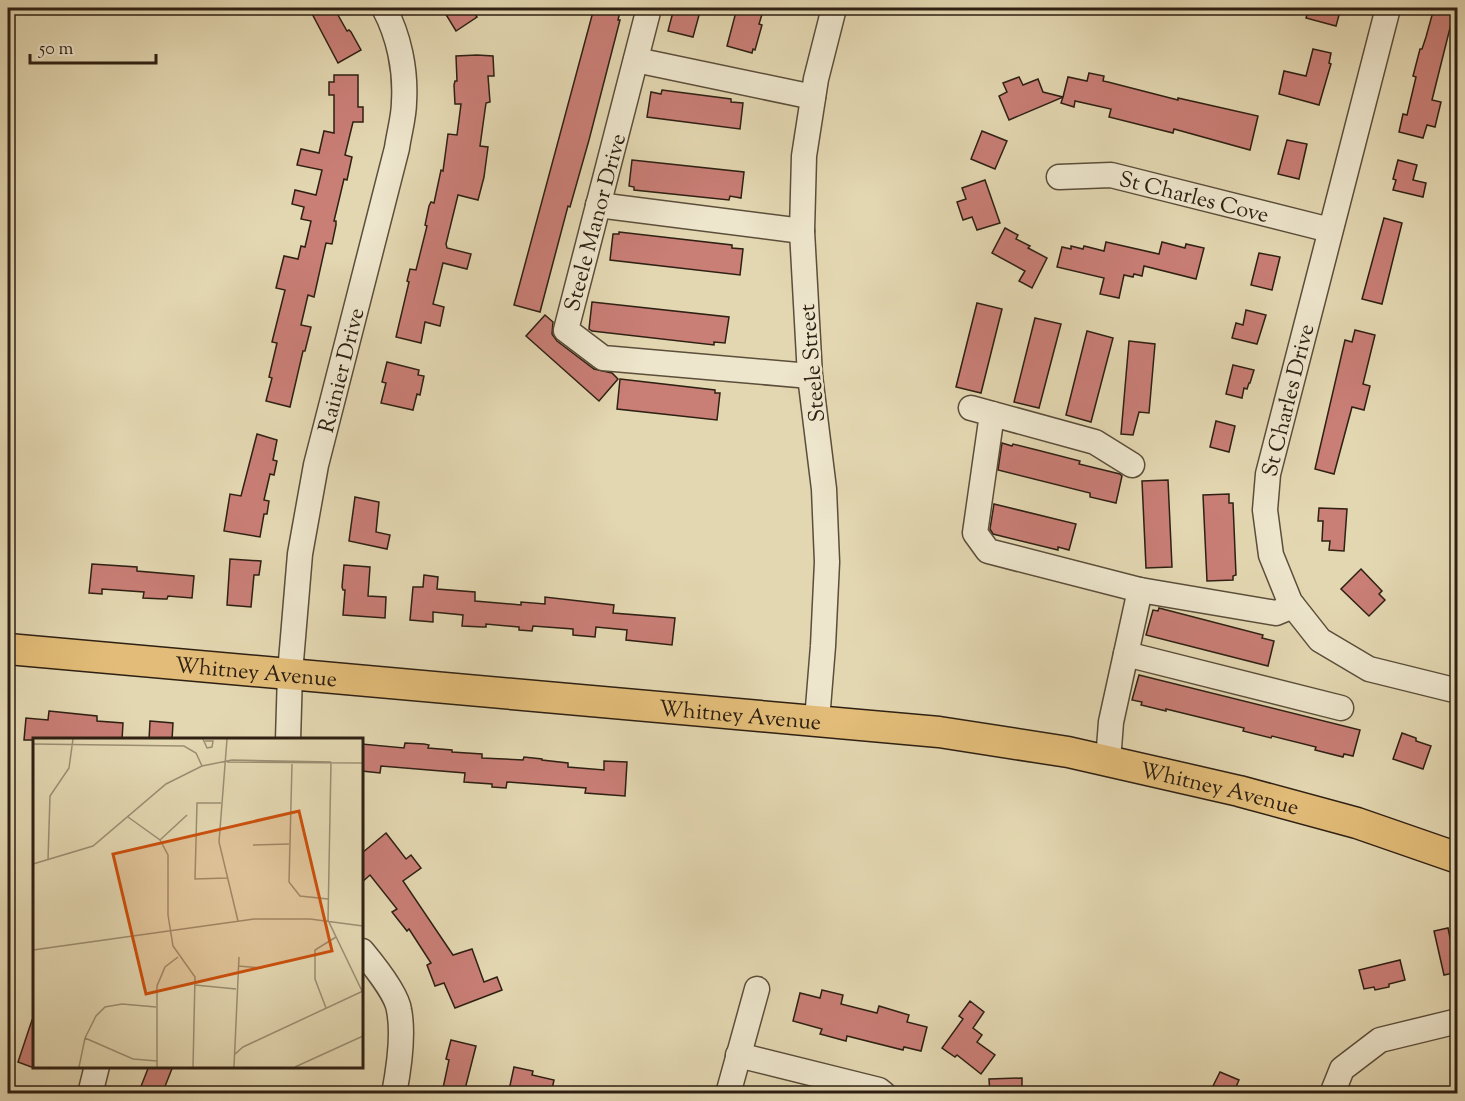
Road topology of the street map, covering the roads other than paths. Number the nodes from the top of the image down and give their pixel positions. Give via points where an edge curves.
1 (384, 8) edge
2 (649, 8) edge
3 (834, 8) edge
4 (1388, 8) edge
5 (636, 60) junction
6 (813, 97) junction
7 (1059, 177) dead end
8 (598, 205) junction
9 (1329, 230) junction
10 (802, 231) junction
11 (810, 376) junction
12 (1132, 465) dead end
13 (1140, 590) junction
14 (1293, 606) junction
15 (8, 649) edge
16 (1126, 654) junction
17 (290, 673) junction
18 (1458, 692) edge
19 (1341, 708) dead end
20 (817, 720) junction
21 (288, 738) edge
22 (1108, 761) junction
23 (1458, 858) edge
24 (363, 952) edge
25 (757, 989) dead end
26 (1458, 1021) edge
27 (738, 1055) junction
28 (96, 1068) edge
29 (90, 1094) edge
30 (393, 1094) edge
31 (728, 1094) edge
32 (884, 1094) edge
33 (1332, 1094) edge

1 - 17 street, Rainier Drive via 402,60 404,103 397,148 316,465 300,554
2 - 5 street, Steele Manor Drive
3 - 6 street, Steele Street
4 - 9 street, St Charles Drive
5 - 6 street
5 - 8 street, Steele Manor Drive
6 - 10 street, Steele Street via 804,156
7 - 9 street, St Charles Cove via 1112,175
8 - 10 street
8 - 11 street, Steele Manor Drive via 566,330 603,358
9 - 14 street, St Charles Drive via 1268,474 1265,510 1271,555
10 - 11 street, Steele Street
11 - 20 street, Steele Street via 824,489 827,562
12 - 13 street via 1095,441 981,411 975,533 988,551
13 - 14 street via 1276,613
13 - 16 street
14 - 18 street, St Charles Drive via 1320,640 1369,669
15 - 17 main road, Whitney Avenue
16 - 19 street
16 - 22 street via 1111,722
17 - 20 main road, Whitney Avenue
17 - 21 street, Rainier Drive
20 - 22 main road, Whitney Avenue via 939,732
22 - 23 main road, Whitney Avenue via 1357,823
24 - 30 street via 399,1008 400,1062
25 - 27 street
26 - 33 street via 1380,1040 1342,1069
27 - 31 street
27 - 32 street
28 - 29 street

